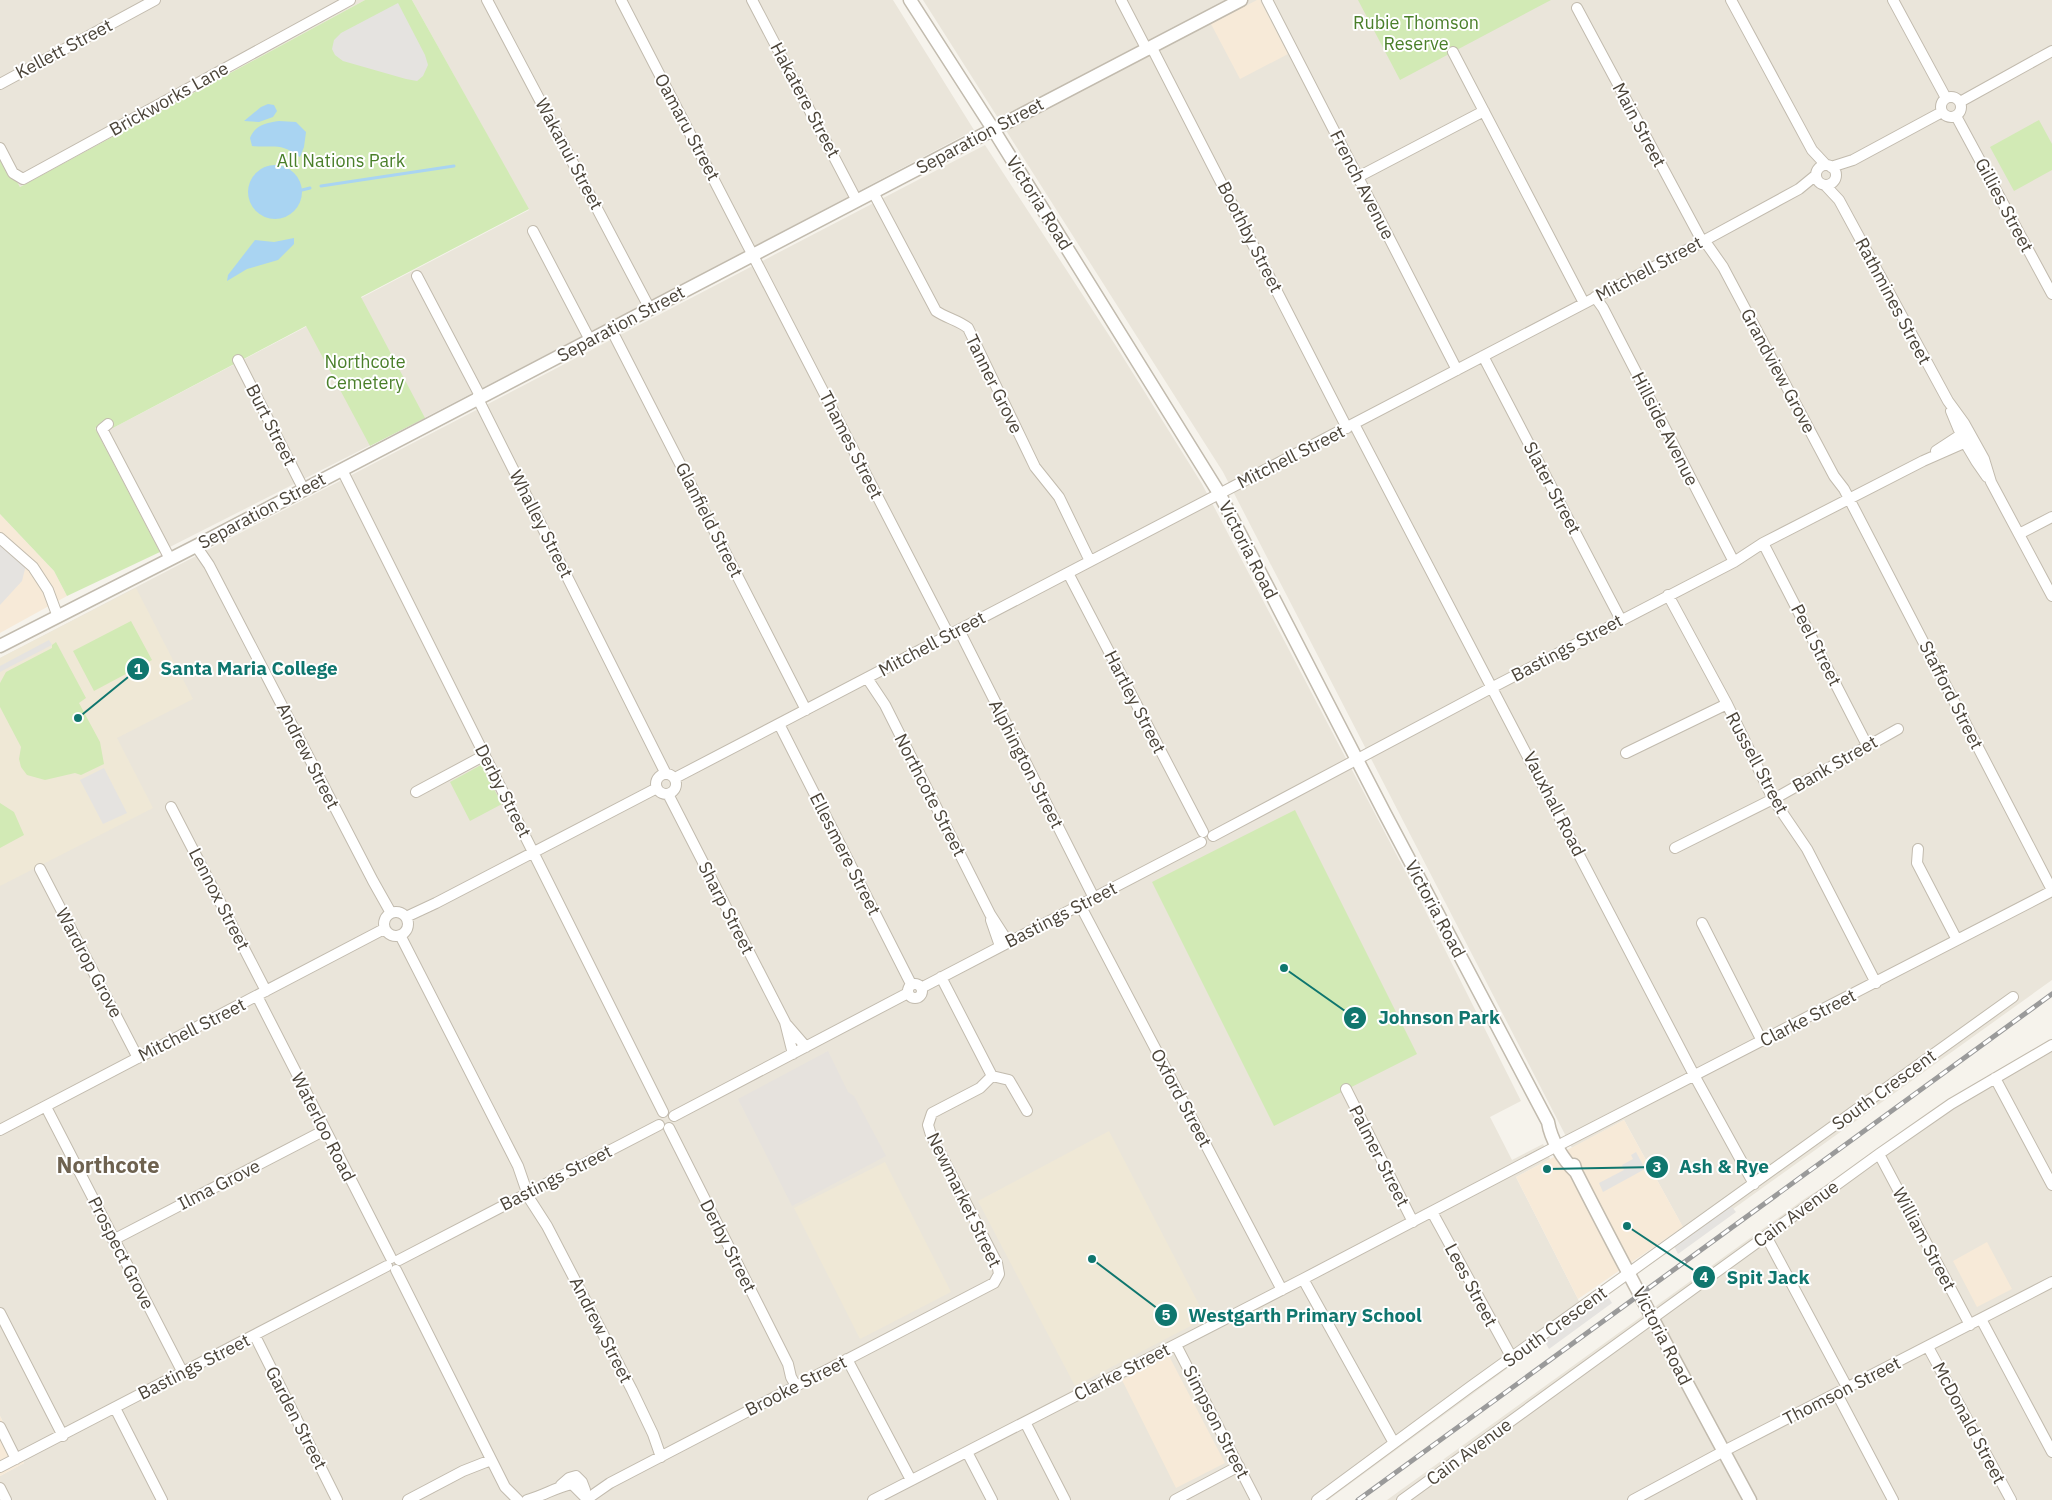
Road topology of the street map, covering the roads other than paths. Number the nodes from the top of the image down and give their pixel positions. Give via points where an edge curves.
1 (155, 0) edge
2 (350, 0) edge
3 (487, 0) edge
4 (621, 0) edge
5 (752, 0) edge
6 (910, 0) edge
7 (1121, 0) edge
8 (1242, 0) edge
9 (1267, 0) edge
10 (1731, 0) edge
11 (1893, 0) edge
12 (1577, 8) dead end
13 (1149, 49) junction
14 (1454, 52) dead end
15 (2052, 52) edge
16 (0, 84) edge
17 (1946, 98) junction
18 (1960, 102) junction
19 (1484, 111) junction
20 (1942, 112) junction
21 (1956, 116) junction
22 (994, 129) junction
23 (0, 148) edge
24 (1826, 176) junction
25 (1358, 177) junction
26 (873, 192) junction
27 (857, 201) junction
28 (533, 231) dead end
29 (1706, 239) junction
30 (753, 255) junction
31 (417, 276) dead end
32 (2052, 294) edge
33 (1595, 297) junction
34 (1584, 303) junction
35 (650, 309) junction
36 (611, 329) junction
37 (590, 340) junction
38 (1483, 356) junction
39 (238, 360) dead end
40 (1456, 370) junction
41 (478, 399) junction
42 (1351, 426) junction
43 (102, 428) dead end
44 (1967, 437) junction
45 (342, 470) junction
46 (304, 490) junction
47 (1219, 494) junction
48 (1846, 501) junction
49 (2052, 518) edge
50 (2019, 534) junction
51 (0, 538) edge
52 (1763, 543) junction
53 (196, 546) junction
54 (170, 559) junction
55 (1090, 561) junction
56 (1734, 562) junction
57 (1068, 573) junction
58 (1668, 595) junction
59 (2052, 596) edge
60 (58, 617) junction
61 (1621, 620) junction
62 (954, 632) junction
63 (0, 646) edge
64 (866, 678) junction
65 (1493, 687) junction
66 (1727, 704) junction
67 (806, 710) junction
68 (779, 724) junction
69 (1898, 729) dead end
70 (1868, 747) junction
71 (1626, 753) dead end
72 (485, 756) junction
73 (1357, 760) junction
74 (666, 774) junction
75 (675, 778) junction
76 (656, 788) junction
77 (416, 792) dead end
78 (668, 794) junction
79 (1773, 799) junction
80 (171, 807) dead end
81 (1203, 832) junction
82 (1213, 836) junction
83 (1201, 842) junction
84 (1676, 848) dead end
85 (1918, 849) dead end
86 (533, 853) junction
87 (40, 869) dead end
88 (2052, 891) edge
89 (1094, 898) junction
90 (1080, 905) junction
91 (391, 913) junction
92 (406, 917) junction
93 (1702, 923) dead end
94 (384, 929) junction
95 (400, 935) junction
96 (1957, 940) junction
97 (1004, 944) junction
98 (941, 977) junction
99 (1876, 983) junction
100 (914, 989) junction
101 (262, 994) junction
102 (2013, 997) dead end
103 (784, 1022) junction
104 (1762, 1041) junction
105 (2052, 1045) edge
106 (806, 1047) junction
107 (792, 1054) junction
108 (138, 1058) junction
109 (992, 1076) junction
110 (1694, 1076) junction
111 (1995, 1078) junction
112 (1346, 1090) dead end
113 (46, 1106) junction
114 (1027, 1110) dead end
115 (663, 1112) junction
116 (674, 1116) junction
117 (664, 1127) junction
118 (0, 1130) edge
119 (325, 1130) junction
120 (1560, 1144) junction
121 (1879, 1154) junction
122 (1754, 1184) junction
123 (2052, 1185) edge
124 (530, 1191) junction
125 (1432, 1212) junction
126 (1413, 1222) junction
127 (1766, 1236) junction
128 (113, 1240) junction
129 (393, 1263) junction
130 (1630, 1274) junction
131 (1303, 1279) junction
132 (2052, 1282) edge
133 (982, 1289) joint
134 (1282, 1290) junction
135 (0, 1313) edge
136 (1654, 1319) junction
137 (1981, 1319) junction
138 (1970, 1325) junction
139 (255, 1336) junction
140 (1176, 1345) junction
141 (1928, 1347) junction
142 (1512, 1358) junction
143 (847, 1359) junction
144 (183, 1373) junction
145 (799, 1384) junction
146 (1848, 1389) junction
147 (1837, 1394) junction
148 (115, 1408) junction
149 (1025, 1422) junction
150 (0, 1427) edge
151 (63, 1436) junction
152 (1394, 1443) junction
153 (1724, 1451) junction
154 (967, 1452) junction
155 (2052, 1452) edge
156 (664, 1455) junction
157 (490, 1457) junction
158 (16, 1459) junction
159 (1239, 1466) junction
160 (0, 1467) edge
161 (911, 1480) junction
162 (505, 1487) junction
163 (0, 1488) edge
164 (586, 1496) edge
165 (537, 1499) edge
166 (6, 1500) edge
167 (162, 1500) edge
168 (337, 1500) edge
169 (408, 1500) edge
170 (508, 1500) edge
171 (518, 1500) edge
172 (527, 1500) edge
173 (873, 1500) edge
174 (992, 1500) edge
175 (1065, 1500) edge
176 (1175, 1500) edge
177 (1256, 1500) edge
178 (1317, 1500) edge
179 (1402, 1500) edge
180 (1633, 1500) edge
181 (1750, 1500) edge
182 (1893, 1500) edge
183 (2011, 1500) edge

1 - 16 street, Kellett Street
2 - 23 street, Brickworks Lane via 22,179 13,173
3 - 35 street, Wakanui Street
4 - 30 street, Oamaru Street
5 - 27 street, Hakatere Street
6 - 22 street, Victoria Road
7 - 13 street, Boothby Street
8 - 13 street, Separation Street
9 - 25 street, French Avenue
10 - 24 street, Rathmines Street
11 - 17 street
12 - 29 street, Main Street
13 - 22 street, Separation Street
13 - 42 street, Boothby Street
14 - 19 street
15 - 18 street
17 - 18 street via 1953,97
17 - 20 street via 1940,105
18 - 21 street via 1961,109
19 - 25 street
19 - 34 street
20 - 21 street via 1949,117
20 - 24 street, Mitchell Street
21 - 32 street, Gillies Street
22 - 26 street, Separation Street
22 - 47 street, Victoria Road
24 - 29 street, Mitchell Street
24 - 44 street, Rathmines Street
25 - 40 street, French Avenue
26 - 27 street, Separation Street
26 - 55 street, Tanner Grove via 936,311 968,328 1035,466 1059,498
27 - 30 street, Separation Street
28 - 37 street
29 - 33 street, Mitchell Street
29 - 48 street, Grandview Grove
30 - 35 street, Separation Street
30 - 62 street, Thames Street
31 - 41 street, Whalley Street via 478,392
33 - 34 street, Mitchell Street
33 - 56 street, Hillside Avenue
34 - 38 street, Mitchell Street
35 - 36 street, Separation Street
36 - 37 street, Separation Street
36 - 67 street, Glanfield Street
37 - 41 street, Separation Street
38 - 40 street, Mitchell Street
38 - 61 street, Slater Street
39 - 46 street, Burt Street
40 - 42 street, Mitchell Street
41 - 45 street, Separation Street
41 - 74 street, Whalley Street
42 - 47 street, Mitchell Street
42 - 65 street, Vauxhall Road
43 - 54 street
44 - 48 street, Bastings Street
44 - 50 street, Rathmines Street via 1984,459 1991,482
45 - 46 street, Separation Street
45 - 72 street, Derby Street
46 - 53 street, Separation Street
47 - 55 street, Mitchell Street
47 - 73 street, Victoria Road
48 - 52 street, Bastings Street
48 - 88 street, Stafford Street
49 - 50 street
50 - 59 street, Rathmines Street
51 - 60 street via 33,567 48,590
52 - 56 street, Bastings Street
52 - 70 street, Peel Street
53 - 54 street, Separation Street
53 - 91 street, Andrew Street via 209,564
54 - 60 street, Separation Street
55 - 57 street, Mitchell Street
56 - 58 street, Bastings Street
57 - 62 street, Mitchell Street
57 - 81 street, Hartley Street
58 - 61 street, Bastings Street
58 - 66 street, Russell Street
60 - 63 street, Separation Street
61 - 65 street, Bastings Street
62 - 64 street, Mitchell Street
62 - 89 street, Alphington Street
64 - 67 street, Mitchell Street
64 - 97 street, Northcote Street via 885,704
65 - 73 street, Bastings Street
65 - 110 street, Vauxhall Road
66 - 71 street
66 - 79 street, Russell Street
67 - 68 street, Mitchell Street
68 - 75 street, Mitchell Street
68 - 100 street, Ellesmere Street
69 - 70 street, Bank Street
70 - 79 street, Bank Street
72 - 77 street
72 - 86 street, Derby Street
73 - 82 street, Bastings Street
73 - 120 street, Victoria Road via 1548,1122 1555,1129
74 - 75 street
74 - 76 street via 658,778
75 - 78 street via 676,787
76 - 78 street
76 - 86 street
78 - 103 street, Sharp Street
79 - 84 street, Bank Street
79 - 99 street, Russell Street via 1807,849
80 - 101 street, Lennox Street
81 - 82 street via 1210,832
81 - 83 street via 1199,836
82 - 83 street via 1210,844
83 - 89 street, Bastings Street
85 - 96 street via 1917,863
86 - 92 street
86 - 115 street, Derby Street
87 - 108 street, Wardrop Grove
88 - 96 street, Clarke Street
89 - 90 street, Bastings Street
90 - 97 street, Bastings Street
90 - 134 street, Oxford Street
91 - 92 street via 399,912
91 - 94 street via 384,920
92 - 95 street via 408,925
93 - 104 street
94 - 95 street via 392,936
94 - 101 street, Mitchell Street
95 - 124 street, Andrew Street
96 - 99 street, Clarke Street
97 - 98 street, Bastings Street
98 - 100 street, Bastings Street
98 - 109 street
99 - 104 street, Clarke Street
100 - 106 street, Bastings Street
101 - 108 street, Mitchell Street
101 - 119 street, Waterloo Road
102 - 122 street, South Crescent
103 - 106 street, Sharp Street
103 - 107 street, Sharp Street
104 - 110 street, Clarke Street
105 - 111 street, Cain Avenue
106 - 107 street, Bastings Street
107 - 116 street, Bastings Street
108 - 113 street, Mitchell Street
109 - 114 street via 1009,1080
109 - 133 street, Newmarket Street via 980,1088 932,1113 928,1125 999,1270 994,1284
110 - 120 street, Clarke Street
110 - 122 street, Vauxhall Road
111 - 121 street, Cain Avenue
111 - 123 street
112 - 126 street, Palmer Street
113 - 118 street, Mitchell Street
113 - 128 street, Prospect Grove
115 - 116 street
115 - 117 street via 658,1118
116 - 117 street via 674,1123
117 - 124 street, Bastings Street
117 - 145 street, Derby Street via 788,1364 791,1377
119 - 128 street, Ilma Grove
119 - 129 street, Waterloo Road
120 - 125 street, Clarke Street
120 - 130 street, Victoria Road via 1573,1162
121 - 127 street, Cain Avenue
121 - 138 street, William Street
122 - 130 street, South Crescent
124 - 129 street, Bastings Street
124 - 156 street, Andrew Street
125 - 126 street, Clarke Street
125 - 142 street, Lees Street
126 - 131 street, Clarke Street
127 - 136 street, Cain Avenue
127 - 146 street
128 - 144 street, Prospect Grove
129 - 139 street, Bastings Street
129 - 157 street, Waterloo Road
130 - 136 street, Victoria Road
130 - 142 street, South Crescent
131 - 134 street, Clarke Street
131 - 152 street
132 - 137 street, Thomson Street
133 - 143 street, Brooke Street
134 - 140 street, Clarke Street
135 - 151 street
136 - 153 street, Victoria Road
136 - 179 street, Cain Avenue
137 - 138 street, Thomson Street
137 - 155 street
138 - 141 street, Thomson Street
139 - 144 street, Bastings Street
139 - 168 street, Garden Street
140 - 149 street, Clarke Street
140 - 159 street, Simpson Street
141 - 146 street, Thomson Street
141 - 183 street, McDonald Street
142 - 152 street, South Crescent
143 - 145 street, Brooke Street
143 - 161 street
144 - 148 street, Bastings Street
145 - 156 street, Brooke Street
146 - 147 street, Thomson Street
147 - 153 street, Thomson Street
147 - 182 street
148 - 151 street, Bastings Street
148 - 167 street
149 - 154 street, Clarke Street
149 - 175 street
150 - 158 street
151 - 158 street, Bastings Street
152 - 178 street, South Crescent
153 - 180 street, Thomson Street
153 - 181 street, Victoria Road
154 - 161 street, Clarke Street
154 - 174 street
156 - 164 street, Brooke Street
157 - 162 street, Waterloo Road
157 - 169 street
158 - 160 street, Bastings Street
159 - 176 street
159 - 177 street, Simpson Street
161 - 173 street, Clarke Street
162 - 170 street, Waterloo Road
162 - 171 street, Waterloo Road
163 - 166 street
164 - 165 street via 576,1480
165 - 172 street

